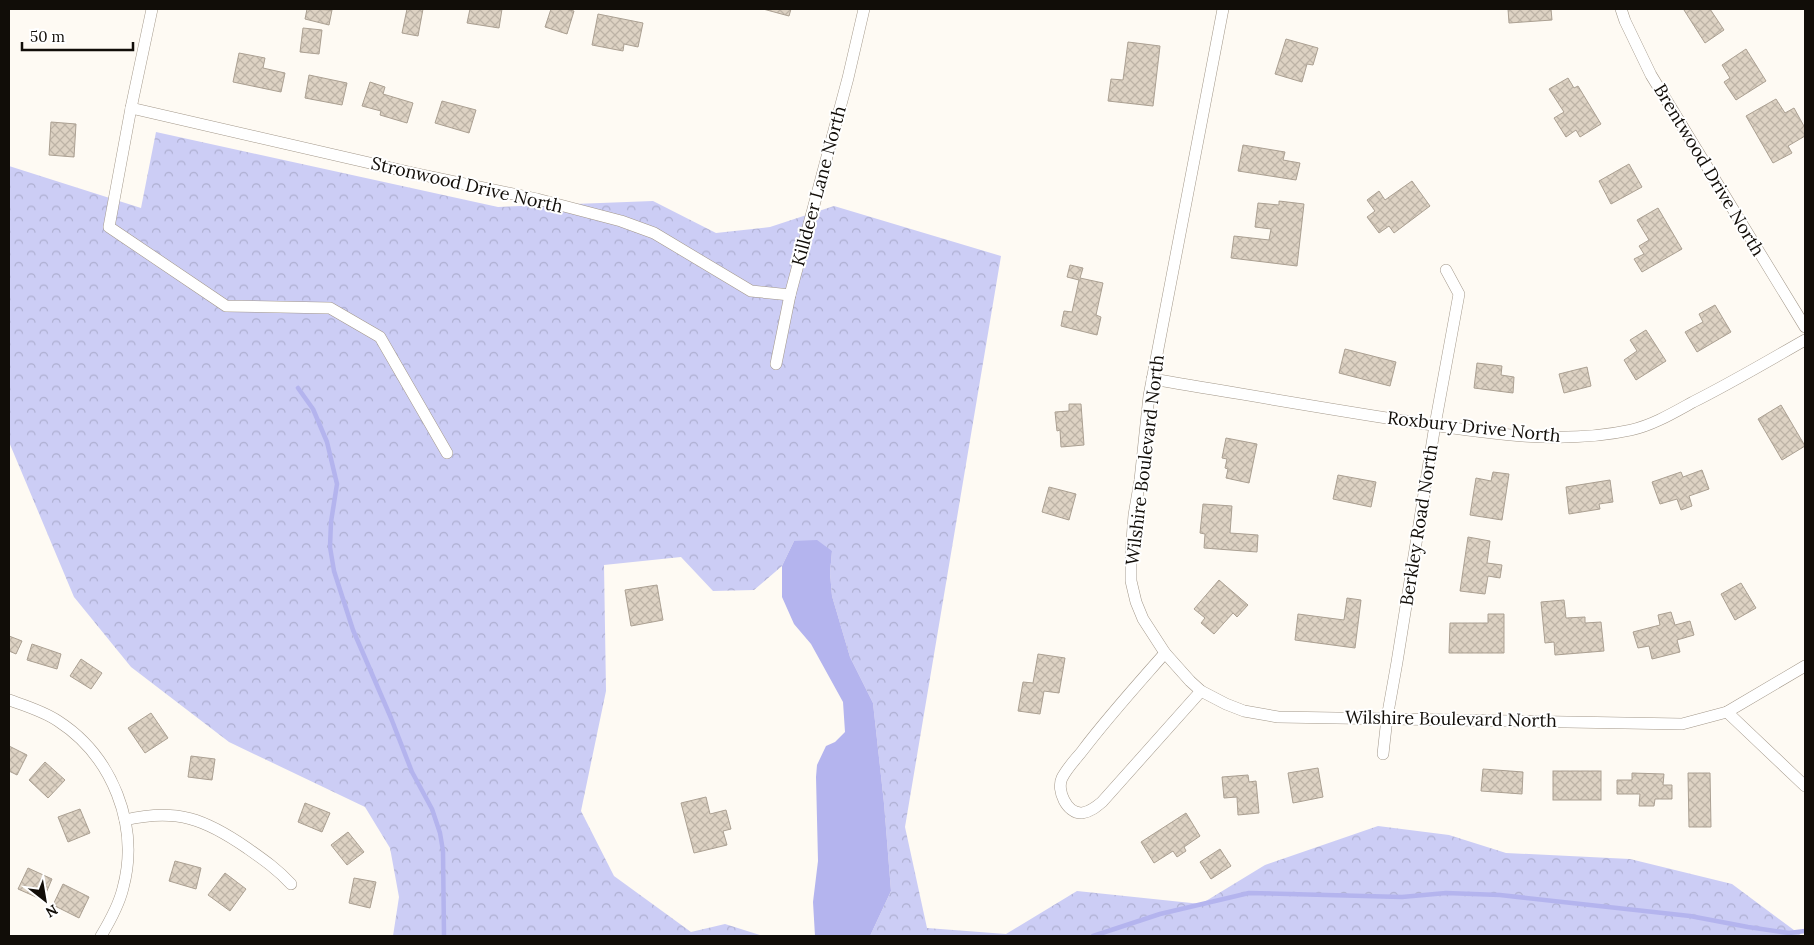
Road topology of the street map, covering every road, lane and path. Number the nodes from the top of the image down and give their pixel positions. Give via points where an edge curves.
1 (152, 9) edge
2 (864, 9) edge
3 (1223, 9) edge
4 (1621, 9) edge
5 (131, 108) junction
6 (1446, 270) dead end
7 (790, 295) junction
8 (1805, 327) edge
9 (1805, 340) edge
10 (776, 364) dead end
11 (1152, 379) junction
12 (1434, 425) junction
13 (447, 453) dead end
14 (1165, 653) junction
15 (1805, 666) edge
16 (1201, 691) junction
17 (9, 700) edge
18 (1727, 712) junction
19 (1386, 718) junction
20 (1383, 754) dead end
21 (1805, 786) edge
22 (125, 820) junction
23 (291, 884) dead end
24 (101, 936) edge

1 - 5 street
2 - 7 street, Killdeer Lane North
3 - 11 street, Wilshire Boulevard North
4 - 8 street, Brentwood Drive North via 1651,75
5 - 7 street, Stronwood Drive North via 537,199 621,221 654,233 751,291
5 - 13 street via 109,227 226,306 330,308 380,337
6 - 12 street, Berkley Road North via 1459,294
7 - 10 street, Killdeer Lane North
9 - 12 street, Roxbury Drive North via 1660,420 1633,430 1559,437
11 - 12 street, Roxbury Drive North
11 - 14 street, Wilshire Boulevard North via 1134,515 1131,581 1144,619
12 - 19 street, Berkley Road North
14 - 16 street, Wilshire Boulevard North
14 - 16 street via 1092,738 1062,779 1061,793 1066,804 1080,813 1094,809
15 - 18 street, Wilshire Boulevard North
16 - 19 street, Wilshire Boulevard North via 1244,711 1278,717
17 - 22 street via 39,711 75,734 108,774
18 - 19 street, Wilshire Boulevard North via 1682,724
18 - 21 street
19 - 20 street, Berkley Road North
22 - 23 street via 148,815 194,819 228,835 276,868
22 - 24 street via 128,841 124,887

